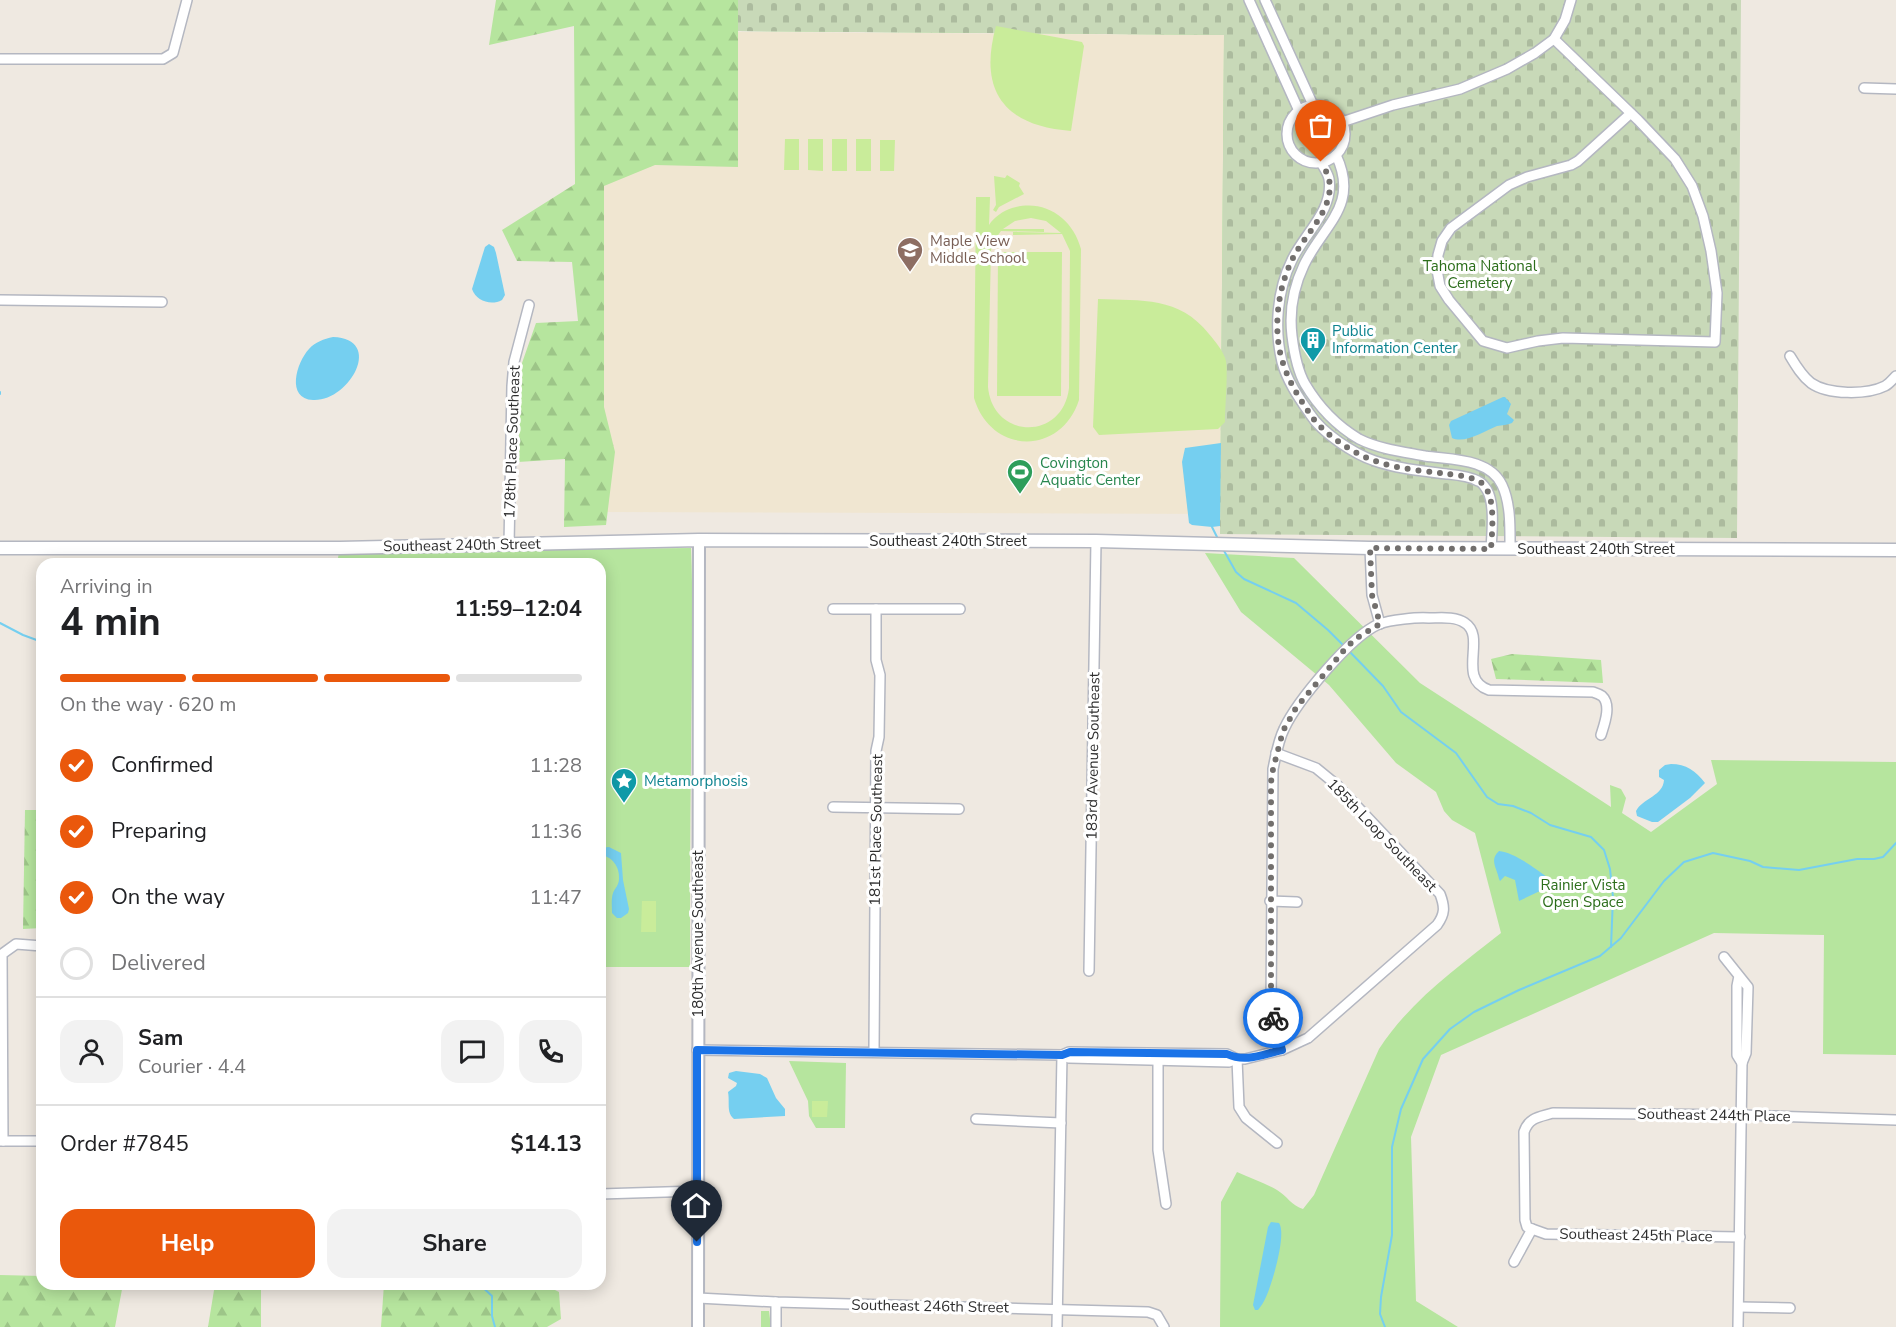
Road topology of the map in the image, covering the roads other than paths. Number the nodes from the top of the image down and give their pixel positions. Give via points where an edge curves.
1 (187, 0) edge
2 (1249, 0) edge
3 (1265, 0) edge
4 (1571, 0) edge
5 (1554, 39) junction
6 (0, 59) edge
7 (1864, 88) dead end
8 (1896, 89) edge
9 (1313, 105) junction
10 (1299, 111) junction
11 (1631, 113) junction
12 (1342, 122) junction
13 (1336, 155) junction
14 (1321, 162) junction
15 (0, 300) edge
16 (162, 302) dead end
17 (529, 305) dead end
18 (1790, 356) dead end
19 (1896, 376) edge
20 (1426, 456) junction
21 (1426, 471) junction
22 (1491, 516) junction
23 (1508, 517) junction
24 (699, 540) junction
25 (1096, 541) junction
26 (509, 545) junction
27 (0, 548) edge
28 (1370, 548) junction
29 (1491, 549) junction
30 (1510, 549) junction
31 (1896, 550) edge
32 (833, 609) dead end
33 (876, 609) junction
34 (960, 609) dead end
35 (1380, 624) junction
36 (1601, 735) dead end
37 (1276, 753) junction
38 (833, 807) dead end
39 (877, 808) junction
40 (959, 809) dead end
41 (1270, 901) junction
42 (1297, 902) dead end
43 (36, 946) edge
44 (1724, 957) dead end
45 (1089, 971) dead end
46 (697, 1050) junction
47 (1282, 1050) junction
48 (874, 1052) junction
49 (1062, 1055) junction
50 (1158, 1057) junction
51 (1237, 1059) junction
52 (1741, 1115) junction
53 (976, 1119) dead end
54 (1896, 1120) edge
55 (1061, 1123) junction
56 (2, 1141) edge
57 (36, 1141) edge
58 (1277, 1143) dead end
59 (698, 1191) junction
60 (606, 1194) edge
61 (1166, 1204) dead end
62 (1532, 1229) junction
63 (1740, 1237) junction
64 (1514, 1262) dead end
65 (698, 1298) junction
66 (776, 1302) junction
67 (1739, 1307) junction
68 (1790, 1308) dead end
69 (1057, 1309) junction
70 (1162, 1323) edge
71 (698, 1327) edge
72 (776, 1327) edge
73 (1057, 1327) edge
74 (1738, 1327) edge

1 - 6 street via 173,53 163,59
2 - 10 street
3 - 9 street
4 - 5 street
5 - 11 street
5 - 12 street via 1507,69 1460,89
7 - 8 street
9 - 10 street
9 - 12 street via 1332,111
10 - 14 street via 1289,123 1289,145 1298,157
11 - 11 street via 1675,159 1692,186 1703,216 1718,293 1715,342 1563,338 1507,348 1483,341 1440,286 1437,270 1442,241 1451,228 1509,185 1578,161
12 - 13 street via 1344,140
13 - 14 street
13 - 20 street via 1341,166 1343,198 1295,286 1291,306 1293,349 1305,383 1321,407 1341,425 1360,439
14 - 21 street via 1329,178 1326,205 1291,260 1278,310 1282,364 1293,389 1327,432 1376,462
15 - 16 street
17 - 26 street, 178th Place Southeast via 512,386
18 - 19 street via 1812,384 1835,391 1872,390 1887,385
20 - 21 street
20 - 23 street via 1463,460 1493,473 1502,485
21 - 22 street via 1480,481 1491,499
22 - 23 street
22 - 29 street
23 - 30 street
24 - 25 main road, Southeast 240th Street
24 - 26 main road, Southeast 240th Street
24 - 46 street, 180th Avenue Southeast
25 - 28 main road, Southeast 240th Street
25 - 45 street, 183rd Avenue Southeast
26 - 27 main road, Southeast 240th Street
28 - 29 main road, Southeast 240th Street
28 - 35 street via 1372,595
29 - 30 main road, Southeast 240th Street
30 - 31 main road, Southeast 240th Street
32 - 33 street
33 - 34 street
33 - 39 street, 181st Place Southeast via 876,660 880,675
35 - 36 street via 1423,618 1456,619 1467,624 1472,633 1473,673 1479,685 1490,690 1593,692 1606,703
35 - 37 street via 1345,649 1296,708
37 - 41 street via 1271,782
37 - 47 street, 185th Loop Southeast via 1316,768 1338,786 1440,894 1444,910 1437,925 1308,1038
38 - 39 street
39 - 40 street
39 - 48 street, 181st Place Southeast
41 - 42 street
41 - 47 street via 1271,1003
43 - 56 street via 16,944 2,954
44 - 52 street via 1739,976 1737,1055 1742,1063
46 - 48 street
46 - 59 street, 180th Avenue Southeast
47 - 51 street, 185th Loop Southeast
48 - 49 street
49 - 50 street via 1070,1052
49 - 55 street
50 - 51 street via 1227,1054
50 - 61 street via 1158,1150
51 - 58 street via 1239,1107 1246,1118
52 - 54 street, Southeast 244th Place
52 - 62 street, Southeast 244th Place via 1553,1113 1532,1118 1524,1132 1525,1220
52 - 63 street
53 - 55 street
55 - 69 street
56 - 57 street
59 - 60 street
59 - 65 street, 180th Avenue Southeast
62 - 63 street, Southeast 245th Place via 1546,1234
62 - 64 street
63 - 67 street
65 - 66 street, Southeast 246th Street
65 - 71 street, 180th Avenue Southeast
66 - 69 street, Southeast 246th Street
66 - 72 street
67 - 68 street
67 - 74 street
69 - 70 street, Southeast 246th Street via 1148,1312 1157,1315
69 - 73 street

